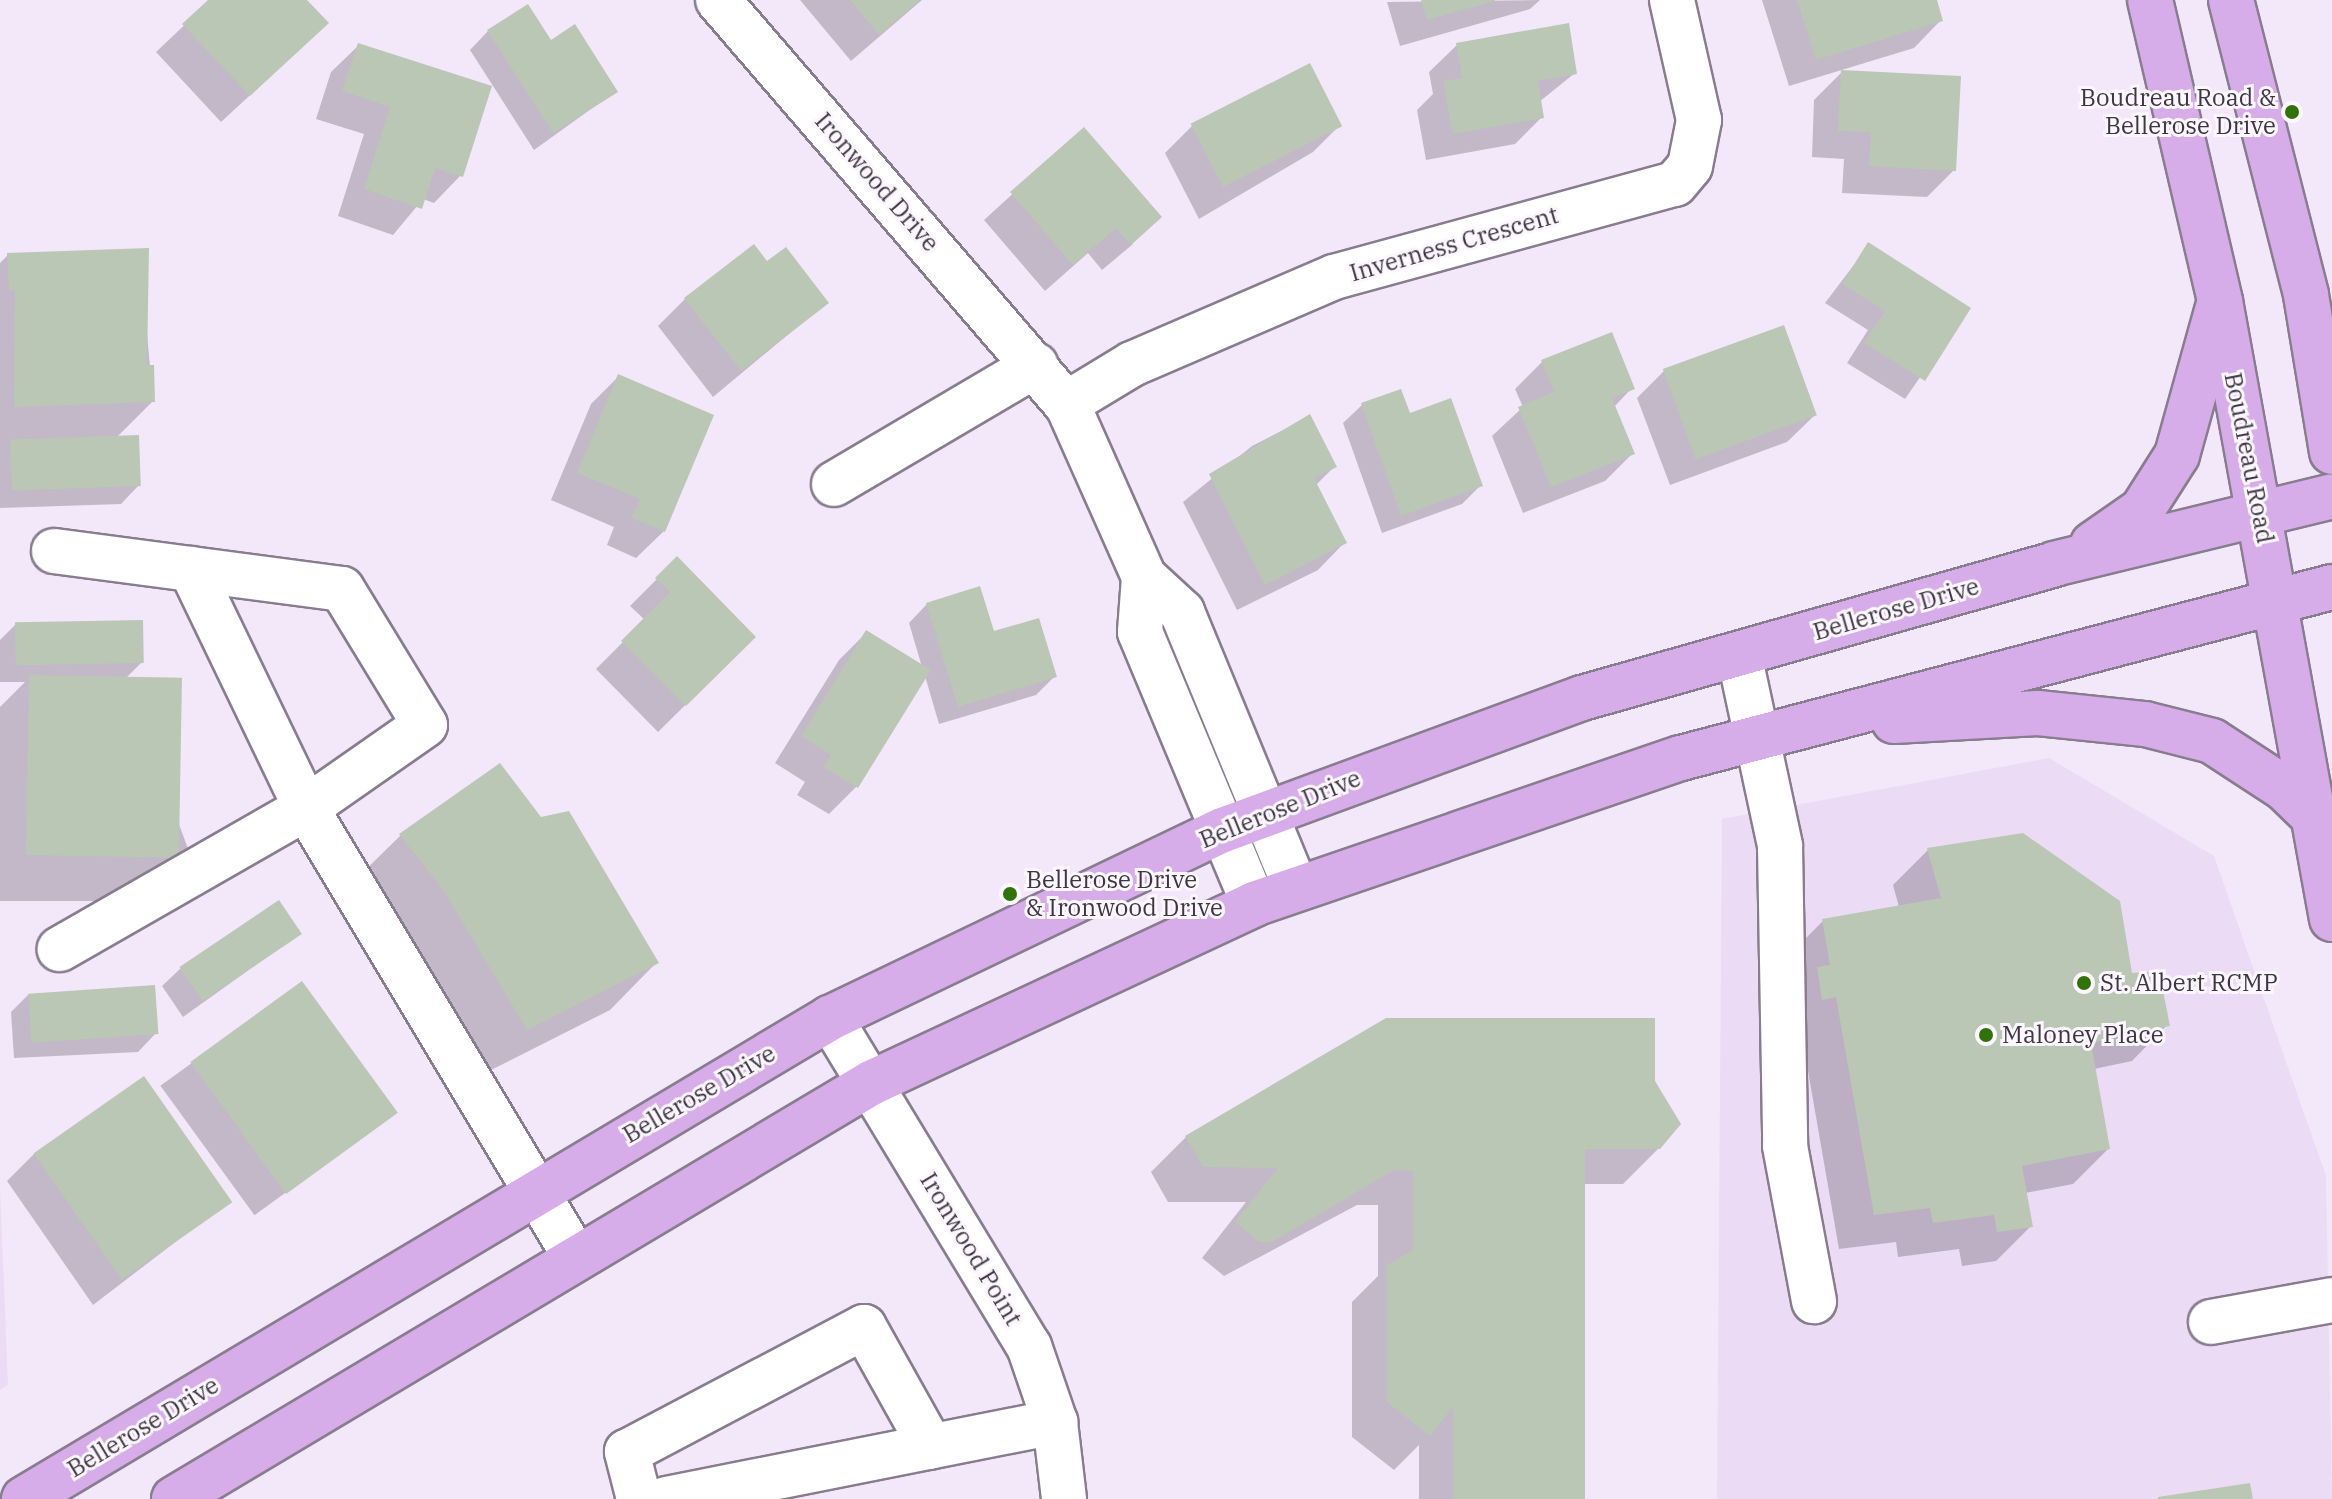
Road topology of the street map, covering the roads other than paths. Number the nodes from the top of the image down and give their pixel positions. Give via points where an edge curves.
1 (718, 0) edge
2 (1672, 0) edge
3 (2150, 0) edge
4 (2231, 0) edge
5 (2306, 295) junction
6 (2220, 301) junction
7 (2332, 336) edge
8 (1036, 365) junction
9 (1066, 404) junction
10 (2332, 452) edge
11 (834, 484) dead end
12 (2332, 496) edge
13 (2259, 514) junction
14 (54, 551) dead end
15 (2054, 564) junction
16 (191, 569) junction
17 (1144, 577) junction
18 (2332, 587) edge
19 (2276, 603) junction
20 (1739, 654) junction
21 (1799, 726) junction
22 (1756, 738) junction
23 (306, 808) junction
24 (1266, 812) junction
25 (2314, 817) junction
26 (1223, 830) junction
27 (1296, 888) junction
28 (1254, 904) junction
29 (2332, 919) edge
30 (60, 949) dead end
31 (830, 1018) junction
32 (871, 1083) junction
33 (535, 1189) junction
34 (576, 1258) junction
35 (2332, 1300) edge
36 (1814, 1301) dead end
37 (2211, 1322) dead end
38 (1055, 1422) junction
39 (931, 1447) junction
40 (24, 1499) edge
41 (174, 1499) edge
42 (639, 1499) edge
43 (666, 1499) edge
44 (1064, 1499) edge

1 - 8 street, Ironwood Drive
2 - 9 street, Inverness Crescent via 1699,120 1690,166 1675,184 1334,277 1132,364
3 - 6 main road, Boudreau Road
4 - 5 main road
5 - 7 main road
5 - 10 main road
6 - 13 main road, Boudreau Road
6 - 15 main road via 2167,475 2127,522
8 - 9 street, Ironwood Drive
8 - 11 street
9 - 17 street, Ironwood Drive
12 - 13 main road, Bellerose Drive
13 - 15 main road, Bellerose Drive
13 - 19 main road, Boudreau Road
14 - 16 street
15 - 20 main road, Bellerose Drive
16 - 23 street
16 - 23 street via 342,589 425,725
17 - 24 street, Ironwood Drive via 1182,612
17 - 26 street, Ironwood Drive via 1140,632
18 - 19 main road
19 - 21 main road
19 - 25 main road, Boudreau Road
20 - 22 street
20 - 24 main road, Bellerose Drive via 1495,726
21 - 22 main road
21 - 25 main road via 2038,713 2145,724 2212,741 2284,788
22 - 27 main road via 1571,792
22 - 36 street via 1780,846 1785,1146
23 - 30 street
23 - 33 street
24 - 26 main road, Bellerose Drive
24 - 27 street, Ironwood Drive
25 - 29 main road, Boudreau Road
26 - 28 street, Ironwood Drive
26 - 31 main road, Bellerose Drive
27 - 28 main road
28 - 32 main road
31 - 32 street, Ironwood Point
31 - 33 main road, Bellerose Drive
32 - 34 main road
32 - 38 street, Ironwood Point via 1014,1317
33 - 34 street
33 - 40 main road, Bellerose Drive
34 - 41 main road
35 - 37 street
38 - 39 street
38 - 44 street, Ironwood Point
39 - 42 street via 864,1327 627,1452
39 - 43 street

